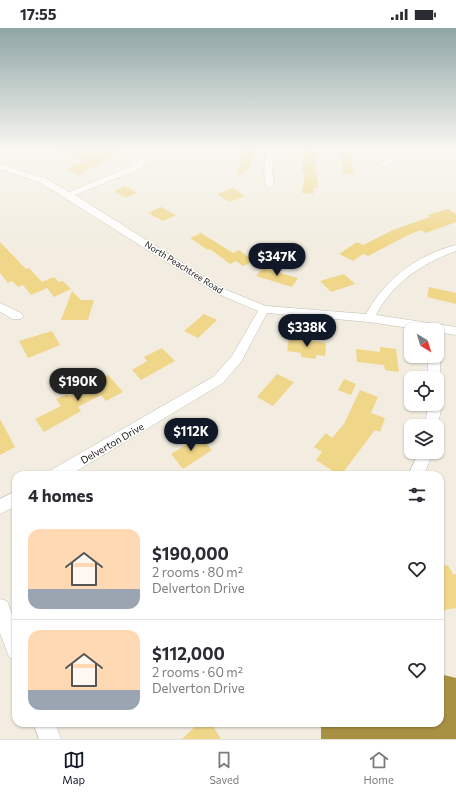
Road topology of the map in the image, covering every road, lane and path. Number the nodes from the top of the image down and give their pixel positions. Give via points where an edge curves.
1 (44, 181) edge
2 (103, 181) edge
3 (269, 181) edge
4 (270, 186) dead end
5 (69, 195) junction
6 (456, 248) edge
7 (0, 307) edge
8 (264, 309) junction
9 (17, 316) dead end
10 (369, 318) junction
11 (404, 323) edge
12 (444, 329) edge
13 (456, 331) edge
14 (423, 459) edge
15 (63, 471) edge
16 (418, 471) edge
17 (12, 500) edge
18 (0, 507) edge
19 (0, 608) edge
20 (12, 640) edge
21 (46, 727) edge
22 (50, 739) edge

1 - 5 street, North Peachtree Road
2 - 5 street
3 - 4 street
5 - 8 street, North Peachtree Road via 220,291
6 - 10 street via 414,266 392,283 375,304
7 - 9 street
8 - 10 street, North Peachtree Road
8 - 15 street, Delverton Drive via 237,359 218,380
10 - 11 street, North Peachtree Road
12 - 13 street, North Peachtree Road
14 - 16 street
17 - 18 street
19 - 20 street
21 - 22 street

